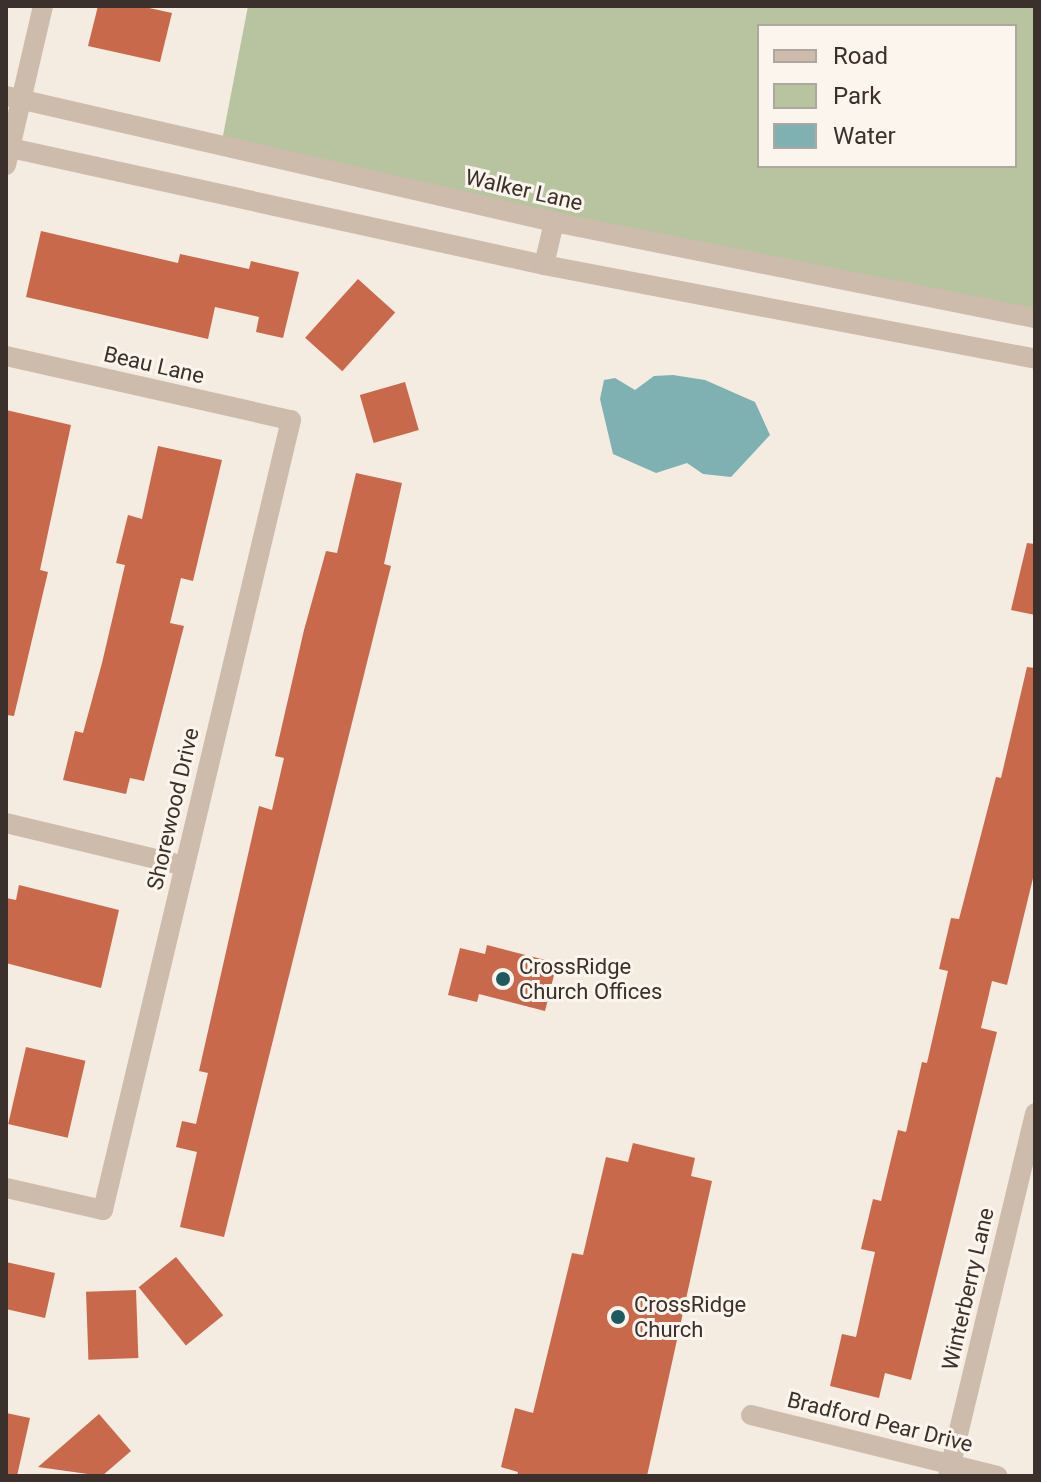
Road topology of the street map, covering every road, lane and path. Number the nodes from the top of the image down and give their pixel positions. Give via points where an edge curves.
1 (43, 6) edge
2 (11, 128) edge
3 (554, 222) junction
4 (544, 265) junction
5 (1035, 318) edge
6 (6, 356) edge
7 (1035, 359) edge
8 (291, 420) joint
9 (6, 823) edge
10 (185, 866) junction
11 (1035, 1113) edge
12 (6, 1188) edge
13 (751, 1415) dead end
14 (950, 1470) edge
15 (998, 1476) edge

1 - 2 street
2 - 3 street, Walker Lane via 221,146
2 - 4 street
3 - 4 street
3 - 5 street, Walker Lane
4 - 7 street
6 - 8 street, Beau Lane
8 - 10 street, Shorewood Drive
9 - 10 street
10 - 12 street, Shorewood Drive via 103,1210
11 - 14 street, Winterberry Lane
13 - 14 street, Bradford Pear Drive
14 - 15 street, Bradford Pear Drive

